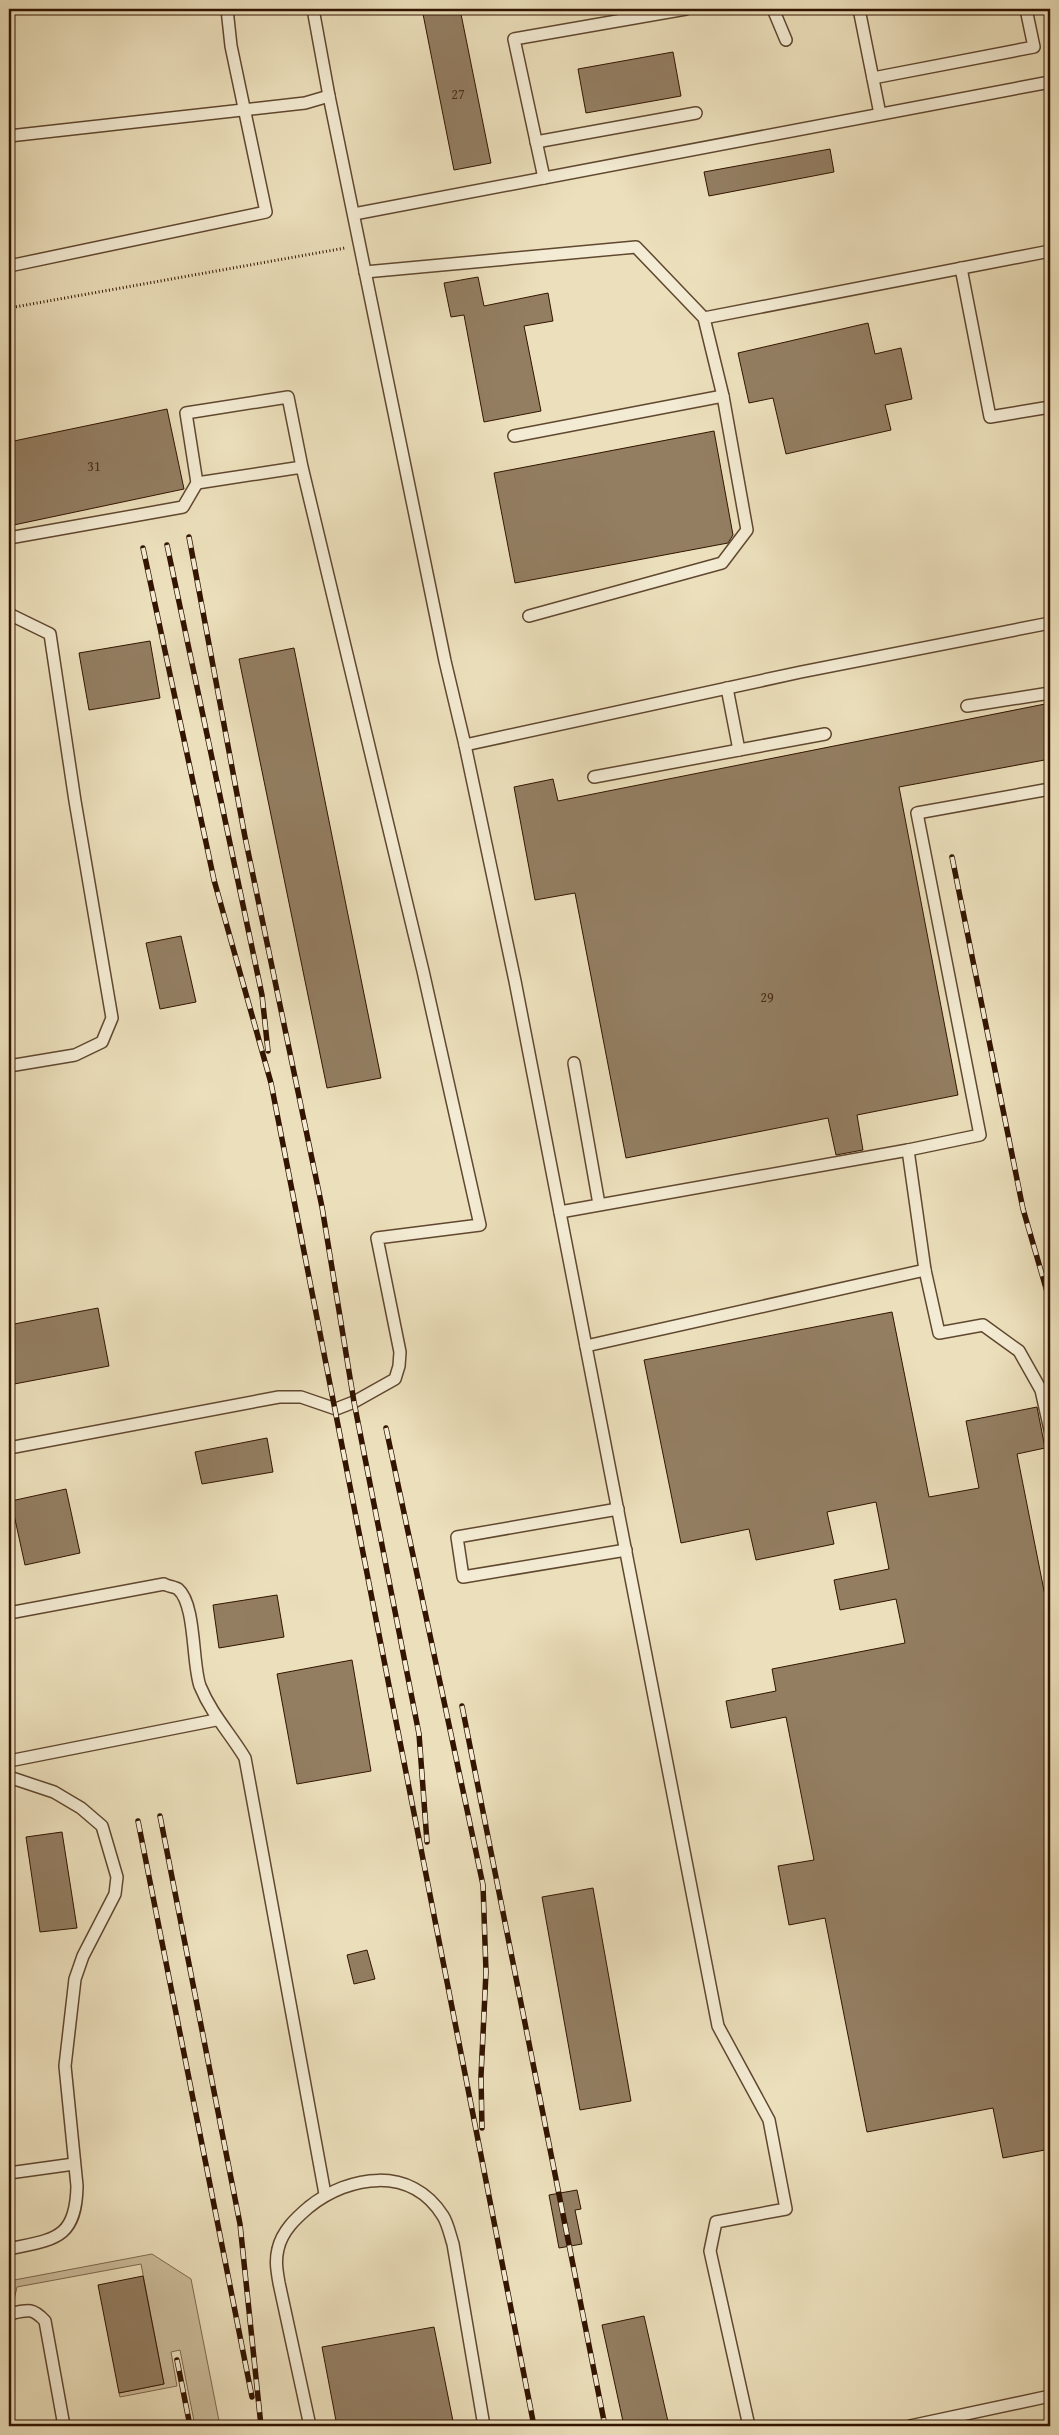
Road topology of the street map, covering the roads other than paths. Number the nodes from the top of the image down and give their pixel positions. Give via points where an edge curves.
1 (227, 9) edge
2 (313, 9) edge
3 (686, 9) edge
4 (773, 9) edge
5 (860, 9) edge
6 (1026, 9) edge
7 (786, 40) dead end
8 (873, 78) junction
9 (1050, 82) edge
10 (328, 96) junction
11 (244, 110) junction
12 (696, 112) dead end
13 (880, 114) junction
14 (9, 136) edge
15 (536, 142) junction
16 (544, 178) junction
17 (354, 214) junction
18 (1050, 251) edge
19 (9, 266) edge
20 (961, 268) junction
21 (365, 272) junction
22 (704, 318) junction
23 (723, 396) junction
24 (1050, 407) edge
25 (514, 436) dead end
26 (302, 468) junction
27 (197, 483) junction
28 (9, 538) edge
29 (9, 614) edge
30 (529, 616) dead end
31 (1050, 623) edge
32 (727, 688) junction
33 (1050, 694) edge
34 (967, 706) dead end
35 (825, 734) dead end
36 (465, 745) junction
37 (739, 750) junction
38 (594, 777) dead end
39 (1050, 789) edge
40 (574, 1063) dead end
41 (9, 1066) edge
42 (908, 1150) junction
43 (600, 1204) junction
44 (560, 1212) junction
45 (925, 1270) junction
46 (586, 1346) junction
47 (1050, 1430) edge
48 (9, 1448) edge
49 (618, 1509) junction
50 (626, 1550) junction
51 (9, 1613) edge
52 (216, 1720) junction
53 (9, 1761) edge
54 (9, 1777) edge
55 (74, 2164) junction
56 (9, 2173) edge
57 (325, 2194) junction
58 (9, 2249) edge
59 (9, 2314) edge
60 (1050, 2396) edge
61 (64, 2426) edge
62 (310, 2426) edge
63 (484, 2426) edge
64 (749, 2426) edge
65 (910, 2426) edge

1 - 11 lane
2 - 10 lane
3 - 15 lane via 514,40
4 - 7 lane
5 - 8 lane
6 - 8 lane via 1034,47
8 - 13 lane
9 - 13 lane
10 - 11 lane via 305,103
10 - 17 lane
11 - 14 lane
11 - 19 lane via 266,212
12 - 15 lane
13 - 16 lane
15 - 16 lane
16 - 17 lane
17 - 21 lane
18 - 20 lane
20 - 22 lane
20 - 24 lane via 990,416
21 - 22 lane via 636,247
21 - 36 lane
22 - 23 lane
23 - 25 lane
23 - 30 lane via 747,530 722,563
26 - 27 lane
26 - 27 lane via 288,397 186,413
26 - 48 lane via 423,971 480,1225 377,1238 400,1366 395,1379 354,1402 336,1409 301,1397 280,1397
27 - 28 lane via 183,507
29 - 41 lane via 50,634 112,1018 102,1042 76,1055
31 - 32 lane
32 - 36 lane
32 - 37 lane
33 - 34 lane
35 - 37 lane
36 - 44 lane
37 - 38 lane
39 - 42 lane via 917,813 980,1135
40 - 43 lane
42 - 43 lane
42 - 45 lane
43 - 44 lane
44 - 46 lane
45 - 46 lane
45 - 47 lane via 939,1333 983,1325 1019,1351 1041,1390
46 - 49 lane
49 - 50 lane
49 - 50 lane via 457,1537 463,1577
50 - 64 lane via 718,2026 769,2120 786,2209 716,2222 710,2251
51 - 52 lane via 164,1584 178,1590 188,1606 200,1685
52 - 53 lane
52 - 57 lane via 232,1736 245,1758
54 - 55 lane via 54,1792 102,1826 117,1877 115,1894 83,1956 75,1979 65,2066
55 - 56 lane
55 - 58 lane via 77,2205 65,2231 54,2239
57 - 62 lane via 298,2216 285,2233 278,2248 276,2264
57 - 63 lane via 360,2181 393,2181 429,2200 443,2216 453,2244
59 - 61 lane via 28,2310 37,2312 45,2321
60 - 65 lane

